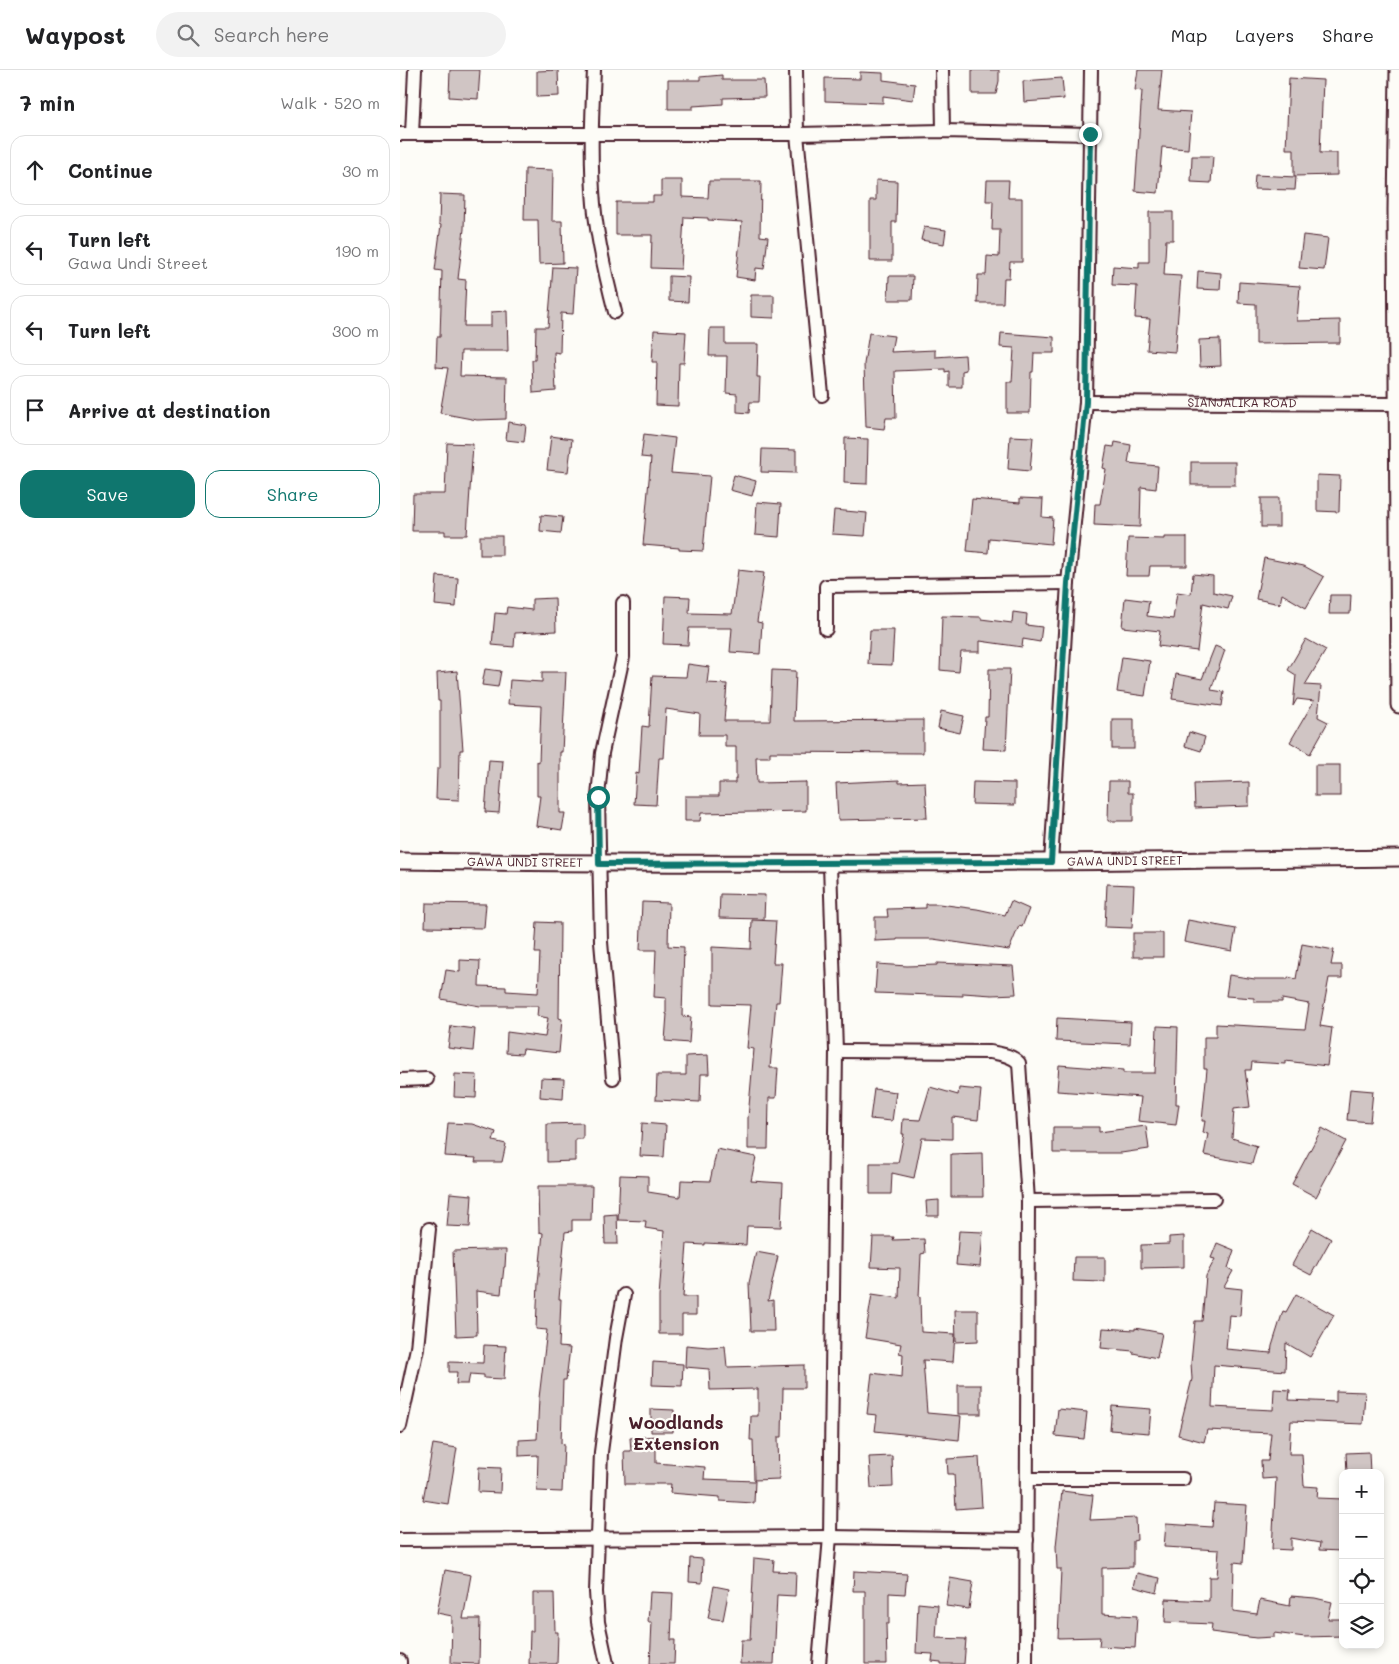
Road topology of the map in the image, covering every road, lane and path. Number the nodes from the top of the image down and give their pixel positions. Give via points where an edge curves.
1 (415, 70) edge
2 (594, 70) edge
3 (796, 70) edge
4 (942, 70) edge
5 (1091, 70) edge
6 (1398, 70) edge
7 (943, 131) junction
8 (406, 134) edge
9 (591, 134) junction
10 (797, 134) junction
11 (1090, 134) junction
12 (615, 312) dead end
13 (822, 395) dead end
14 (1086, 402) junction
15 (1398, 404) edge
16 (1068, 583) junction
17 (623, 604) dead end
18 (826, 629) dead end
19 (1399, 705) edge
20 (1399, 858) edge
21 (400, 861) edge
22 (1051, 862) junction
23 (599, 864) junction
24 (830, 864) junction
25 (836, 1051) junction
26 (613, 1078) dead end
27 (427, 1079) dead end
28 (400, 1080) edge
29 (1214, 1199) dead end
30 (1028, 1200) junction
31 (429, 1229) dead end
32 (624, 1295) dead end
33 (400, 1426) edge
34 (1028, 1479) junction
35 (1182, 1479) dead end
36 (830, 1537) junction
37 (597, 1538) junction
38 (400, 1540) edge
39 (1027, 1540) junction
40 (606, 1664) edge
41 (819, 1664) edge
42 (1026, 1664) edge

1 - 8 street
2 - 9 street
3 - 10 street
4 - 7 street
5 - 11 street
6 - 15 street
7 - 10 street
7 - 11 street
8 - 9 street
9 - 10 street
9 - 12 street via 594,206 605,275
10 - 13 street
11 - 14 street
14 - 15 street, SIANJALIKA ROAD
14 - 16 street
15 - 19 street
16 - 18 street via 826,586
16 - 22 street
17 - 23 street via 623,657 599,774
20 - 22 street, GAWA UNDI STREET
21 - 23 street, GAWA UNDI STREET
22 - 24 street, GAWA UNDI STREET
23 - 24 street, GAWA UNDI STREET
23 - 26 street
24 - 25 street
25 - 30 street via 990,1052 1016,1060 1019,1065
25 - 36 street
27 - 28 street
29 - 30 street
30 - 34 street
31 - 33 street via 417,1348
32 - 37 street via 602,1444
34 - 35 street
34 - 39 street
36 - 37 street
36 - 39 street
36 - 41 street
37 - 38 street
37 - 40 street via 596,1609
39 - 42 street

